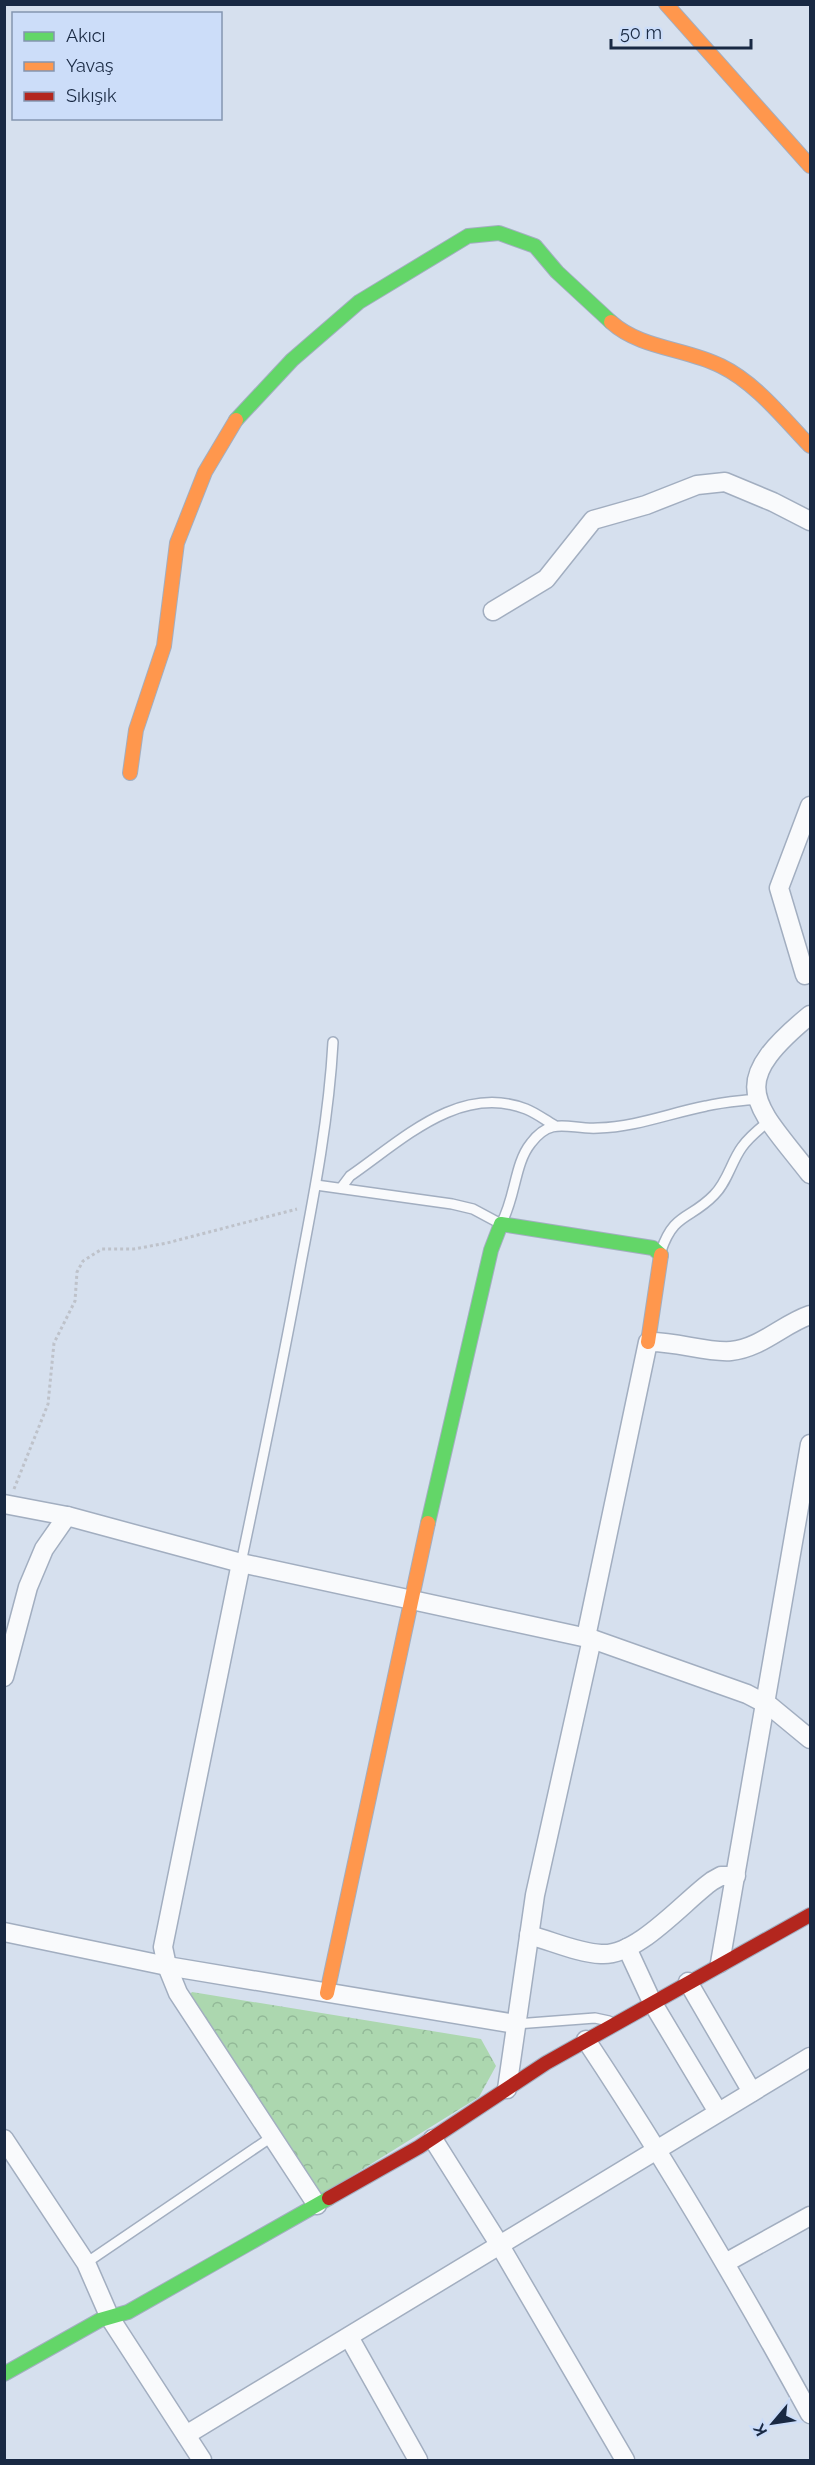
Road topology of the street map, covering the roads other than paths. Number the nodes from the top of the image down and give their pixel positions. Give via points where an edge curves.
1 (666, 4) edge
2 (810, 166) edge
3 (810, 446) edge
4 (810, 521) edge
5 (493, 611) dead end
6 (130, 773) dead end
7 (810, 806) edge
8 (805, 975) dead end
9 (810, 1015) edge
10 (333, 1042) dead end
11 (756, 1099) junction
12 (769, 1121) junction
13 (555, 1125) junction
14 (810, 1174) edge
15 (316, 1185) junction
16 (341, 1188) junction
17 (501, 1224) junction
18 (660, 1253) junction
19 (810, 1315) edge
20 (648, 1342) junction
21 (810, 1444) edge
22 (6, 1504) edge
23 (67, 1516) junction
24 (241, 1563) junction
25 (410, 1599) junction
26 (589, 1638) junction
27 (4, 1677) edge
28 (766, 1704) junction
29 (810, 1739) edge
30 (736, 1876) junction
31 (810, 1915) edge
32 (4, 1932) edge
33 (529, 1935) junction
34 (627, 1948) junction
35 (720, 1963) junction
36 (167, 1966) junction
37 (688, 1982) junction
38 (327, 1993) junction
39 (652, 2002) junction
40 (516, 2024) junction
41 (614, 2024) junction
42 (586, 2040) junction
43 (810, 2057) edge
44 (507, 2089) junction
45 (752, 2092) junction
46 (718, 2112) junction
47 (274, 2136) junction
48 (4, 2139) edge
49 (433, 2139) junction
50 (658, 2148) junction
51 (317, 2205) junction
52 (810, 2216) edge
53 (499, 2244) junction
54 (727, 2262) junction
55 (86, 2263) junction
56 (110, 2318) junction
57 (350, 2337) junction
58 (4, 2374) edge
59 (810, 2414) edge
60 (186, 2435) junction
61 (202, 2460) edge
62 (418, 2460) edge
63 (625, 2460) edge

1 - 2 street
3 - 6 street via 761,395 722,366 626,335 557,272 535,246 500,233 468,236 359,302 292,360 240,413 205,472 177,543 164,646 136,730
4 - 5 street via 725,482 697,485 593,520 546,579
7 - 8 street via 779,888
9 - 11 street via 765,1062 756,1079
10 - 15 lane
11 - 12 street
11 - 13 lane via 596,1129
12 - 14 street
12 - 18 lane via 741,1148 714,1195 675,1222
13 - 16 lane via 525,1109 466,1104 453,1108 350,1176
13 - 17 lane via 536,1137 525,1151 514,1195
15 - 16 lane
15 - 24 lane
16 - 17 lane via 452,1204 473,1209
17 - 18 street via 653,1248
17 - 25 street via 491,1250
18 - 20 street
19 - 20 street via 766,1339 729,1351 670,1341
20 - 26 street
21 - 28 street
22 - 23 street
23 - 24 street
23 - 27 street via 44,1549 28,1587
24 - 25 street
24 - 36 street via 163,1947
25 - 26 street
25 - 38 street
26 - 28 street
26 - 33 street
28 - 29 street
28 - 30 street
30 - 34 street via 721,1876 712,1881
30 - 35 street
31 - 35 street
32 - 36 street
33 - 34 street via 601,1954
33 - 40 street
34 - 39 street
35 - 37 street
36 - 38 street
36 - 47 street via 178,1993
37 - 39 street
37 - 45 street
38 - 40 street
39 - 41 street
39 - 46 street
40 - 41 lane via 595,2018
40 - 44 street
41 - 42 street
42 - 44 street
42 - 50 street
43 - 45 street
44 - 49 street
45 - 46 street
46 - 50 street
47 - 51 street
47 - 55 lane
48 - 55 street
49 - 51 street
49 - 53 street
50 - 53 street
50 - 54 street
51 - 56 street via 128,2312
52 - 54 street
53 - 57 street
53 - 63 street
54 - 59 street
55 - 56 street
56 - 58 street
56 - 60 street
57 - 60 street
57 - 62 street
60 - 61 street

